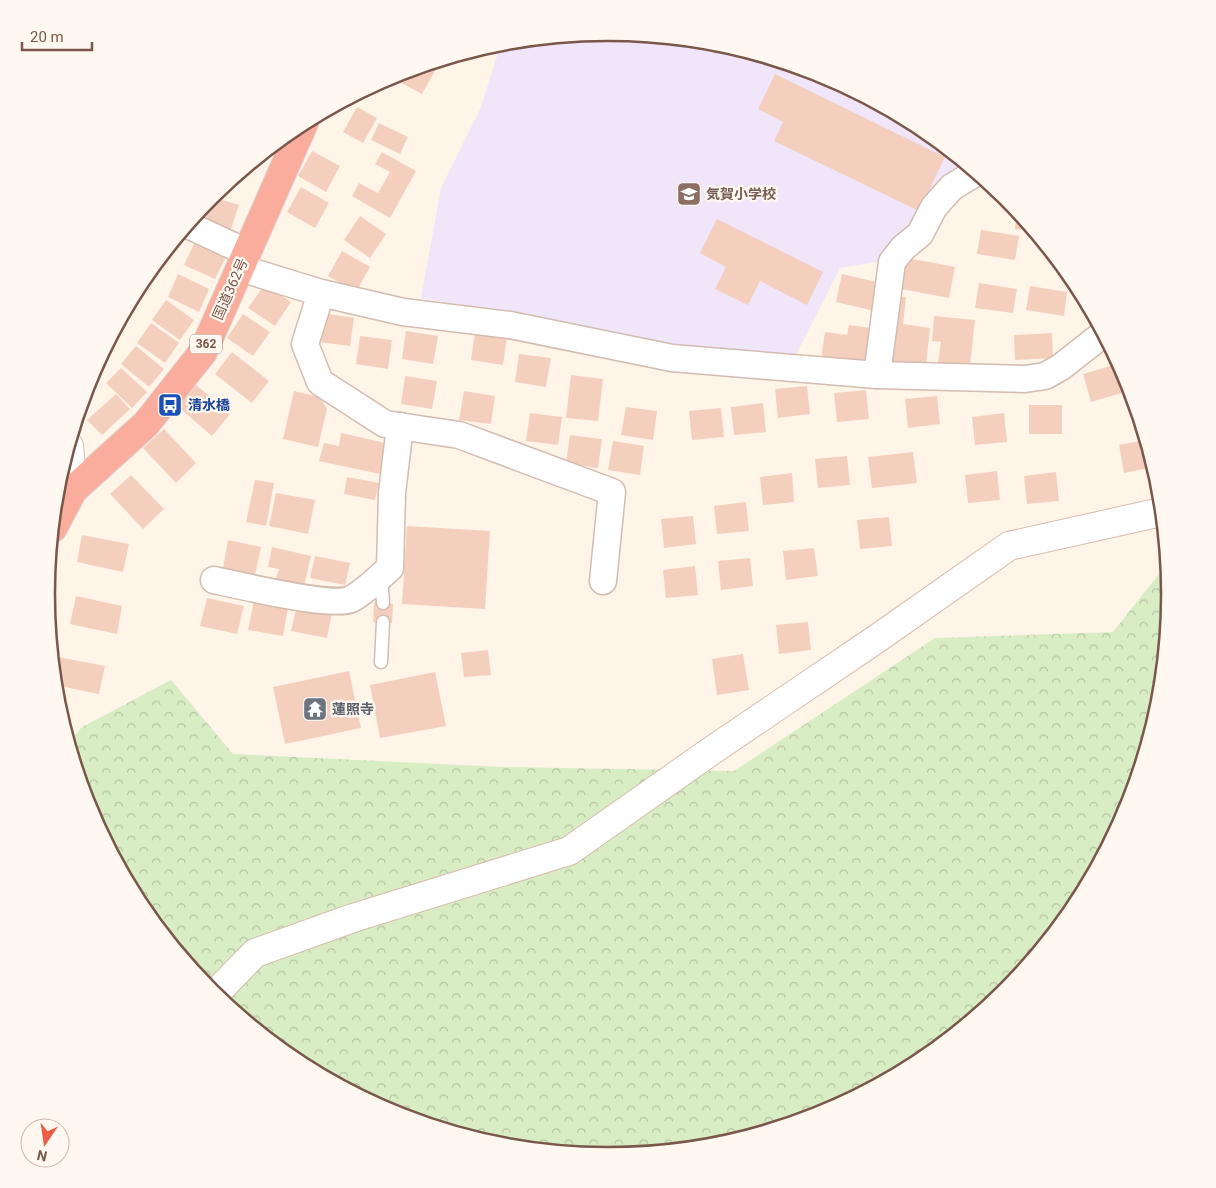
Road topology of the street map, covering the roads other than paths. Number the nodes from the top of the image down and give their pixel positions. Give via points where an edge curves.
1 (298, 136) edge
2 (970, 176) edge
3 (194, 228) edge
4 (243, 260) junction
5 (321, 293) junction
6 (1098, 338) edge
7 (877, 375) junction
8 (400, 426) junction
9 (70, 467) edge
10 (72, 490) junction
11 (62, 510) edge
12 (1155, 514) edge
13 (381, 576) junction
14 (214, 580) dead end
15 (603, 581) dead end
16 (383, 603) dead end
17 (383, 622) dead end
18 (381, 662) dead end
19 (221, 988) edge

1 - 4 highway, 国道362号 / 362
2 - 7 street via 952,187 934,207 920,234 892,262
3 - 4 street
4 - 5 street
4 - 10 highway, 国道362号 / 362 via 203,352 146,424
5 - 7 street via 403,312 510,325 672,358
5 - 8 street via 305,344 320,382 385,424
6 - 7 street via 1062,367 1045,376 1025,379
8 - 13 street via 392,493 390,568
8 - 15 street via 459,435 612,492
9 - 10 street
10 - 11 highway, 国道362号 / 362
12 - 19 street via 1009,546 569,851 353,918 255,953
13 - 14 street via 350,600 312,599
13 - 16 lane
17 - 18 lane

